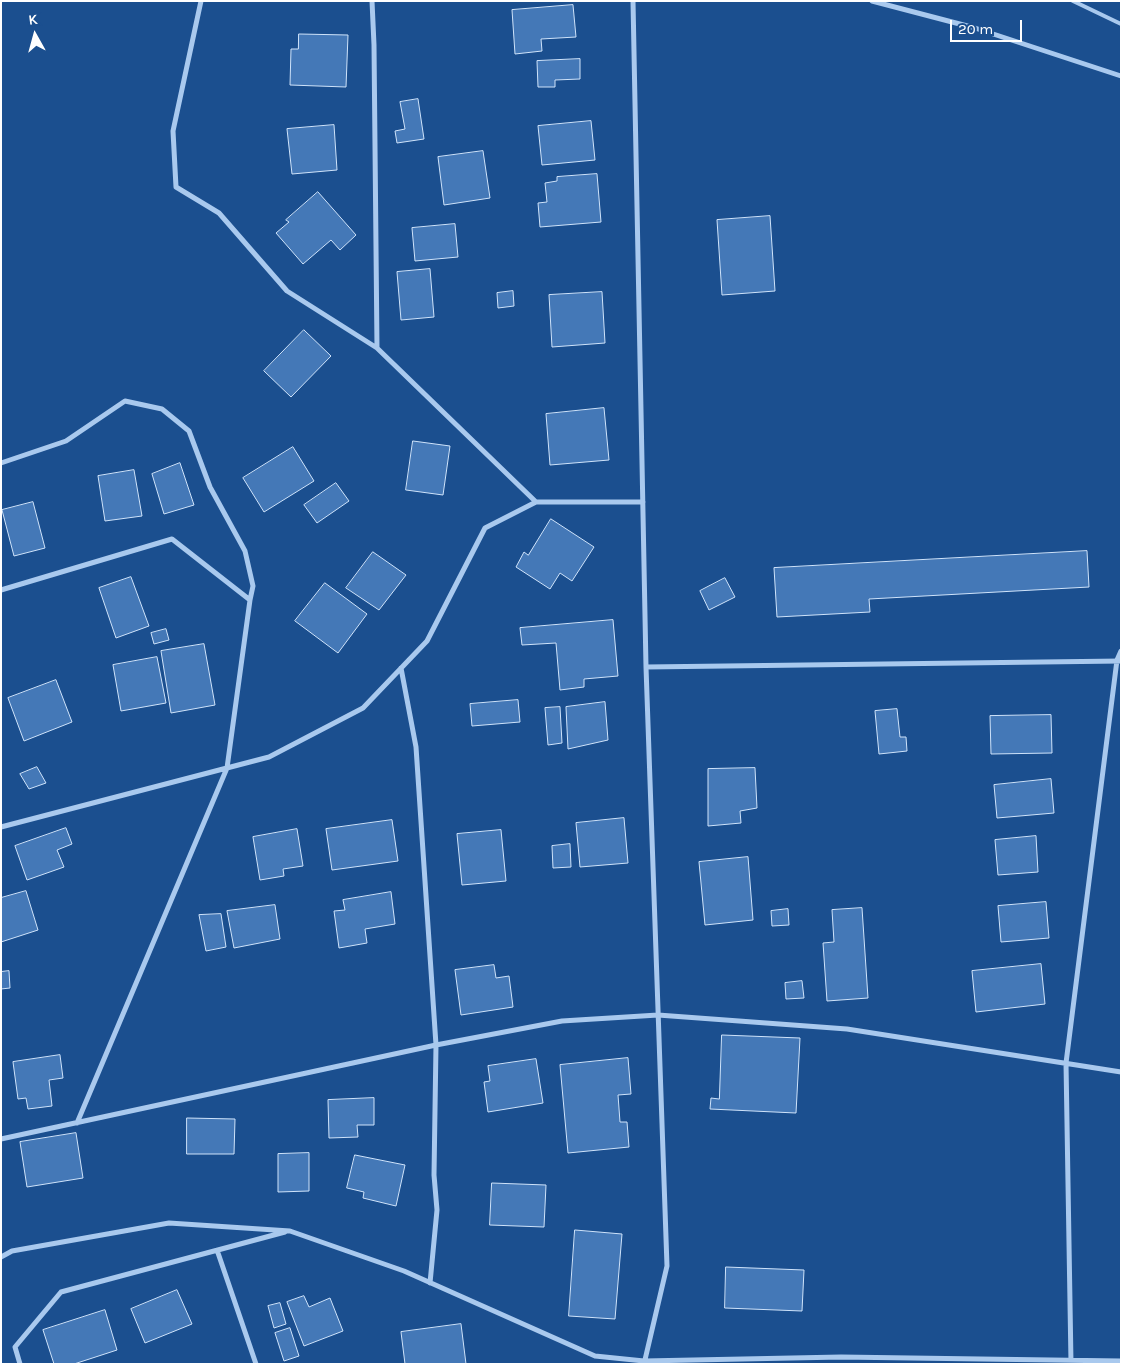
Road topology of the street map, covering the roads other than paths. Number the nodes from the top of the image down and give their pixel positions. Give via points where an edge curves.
1 (201, 1) edge
2 (372, 1) edge
3 (634, 1) edge
4 (872, 1) edge
5 (1072, 1) edge
6 (1121, 24) edge
7 (1121, 76) edge
8 (377, 348) junction
9 (1, 463) edge
10 (536, 502) junction
11 (643, 502) junction
12 (1, 590) edge
13 (250, 600) junction
14 (1121, 651) edge
15 (1119, 660) edge
16 (646, 667) junction
17 (401, 668) junction
18 (227, 768) junction
19 (1, 827) edge
20 (658, 1015) junction
21 (436, 1045) junction
22 (1066, 1063) junction
23 (1121, 1072) edge
24 (77, 1123) junction
25 (1, 1139) edge
26 (290, 1231) junction
27 (217, 1250) junction
28 (1, 1257) edge
29 (430, 1283) junction
30 (841, 1357) junction
31 (1121, 1361) edge
32 (1071, 1362) edge
33 (644, 1363) edge
34 (20, 1364) edge
35 (256, 1364) edge
36 (841, 1364) edge

1 - 8 street via 173,132 176,188 219,213 287,291
2 - 8 street
3 - 11 street
4 - 7 street via 975,28
5 - 6 lane
8 - 10 street
9 - 13 street via 66,441 125,401 162,409 189,432 210,487 245,551 253,586
10 - 11 street
10 - 17 street via 485,528 427,641
11 - 16 street
12 - 13 street via 172,539
13 - 18 street
14 - 15 street
15 - 16 street
15 - 22 street
16 - 20 street
17 - 18 street via 364,708 269,757
17 - 21 street via 416,747
18 - 19 street
18 - 24 street
20 - 21 street via 562,1021
20 - 22 street via 847,1028
20 - 33 street via 667,1266
21 - 24 street
21 - 29 street via 434,1175 437,1210
22 - 23 street
22 - 32 street
24 - 25 street
26 - 27 street
26 - 28 street via 169,1223 12,1251
26 - 29 street
27 - 34 street via 61,1292 15,1347
27 - 35 street
29 - 33 street via 595,1356
30 - 32 street
30 - 33 street
30 - 36 street
31 - 32 street

